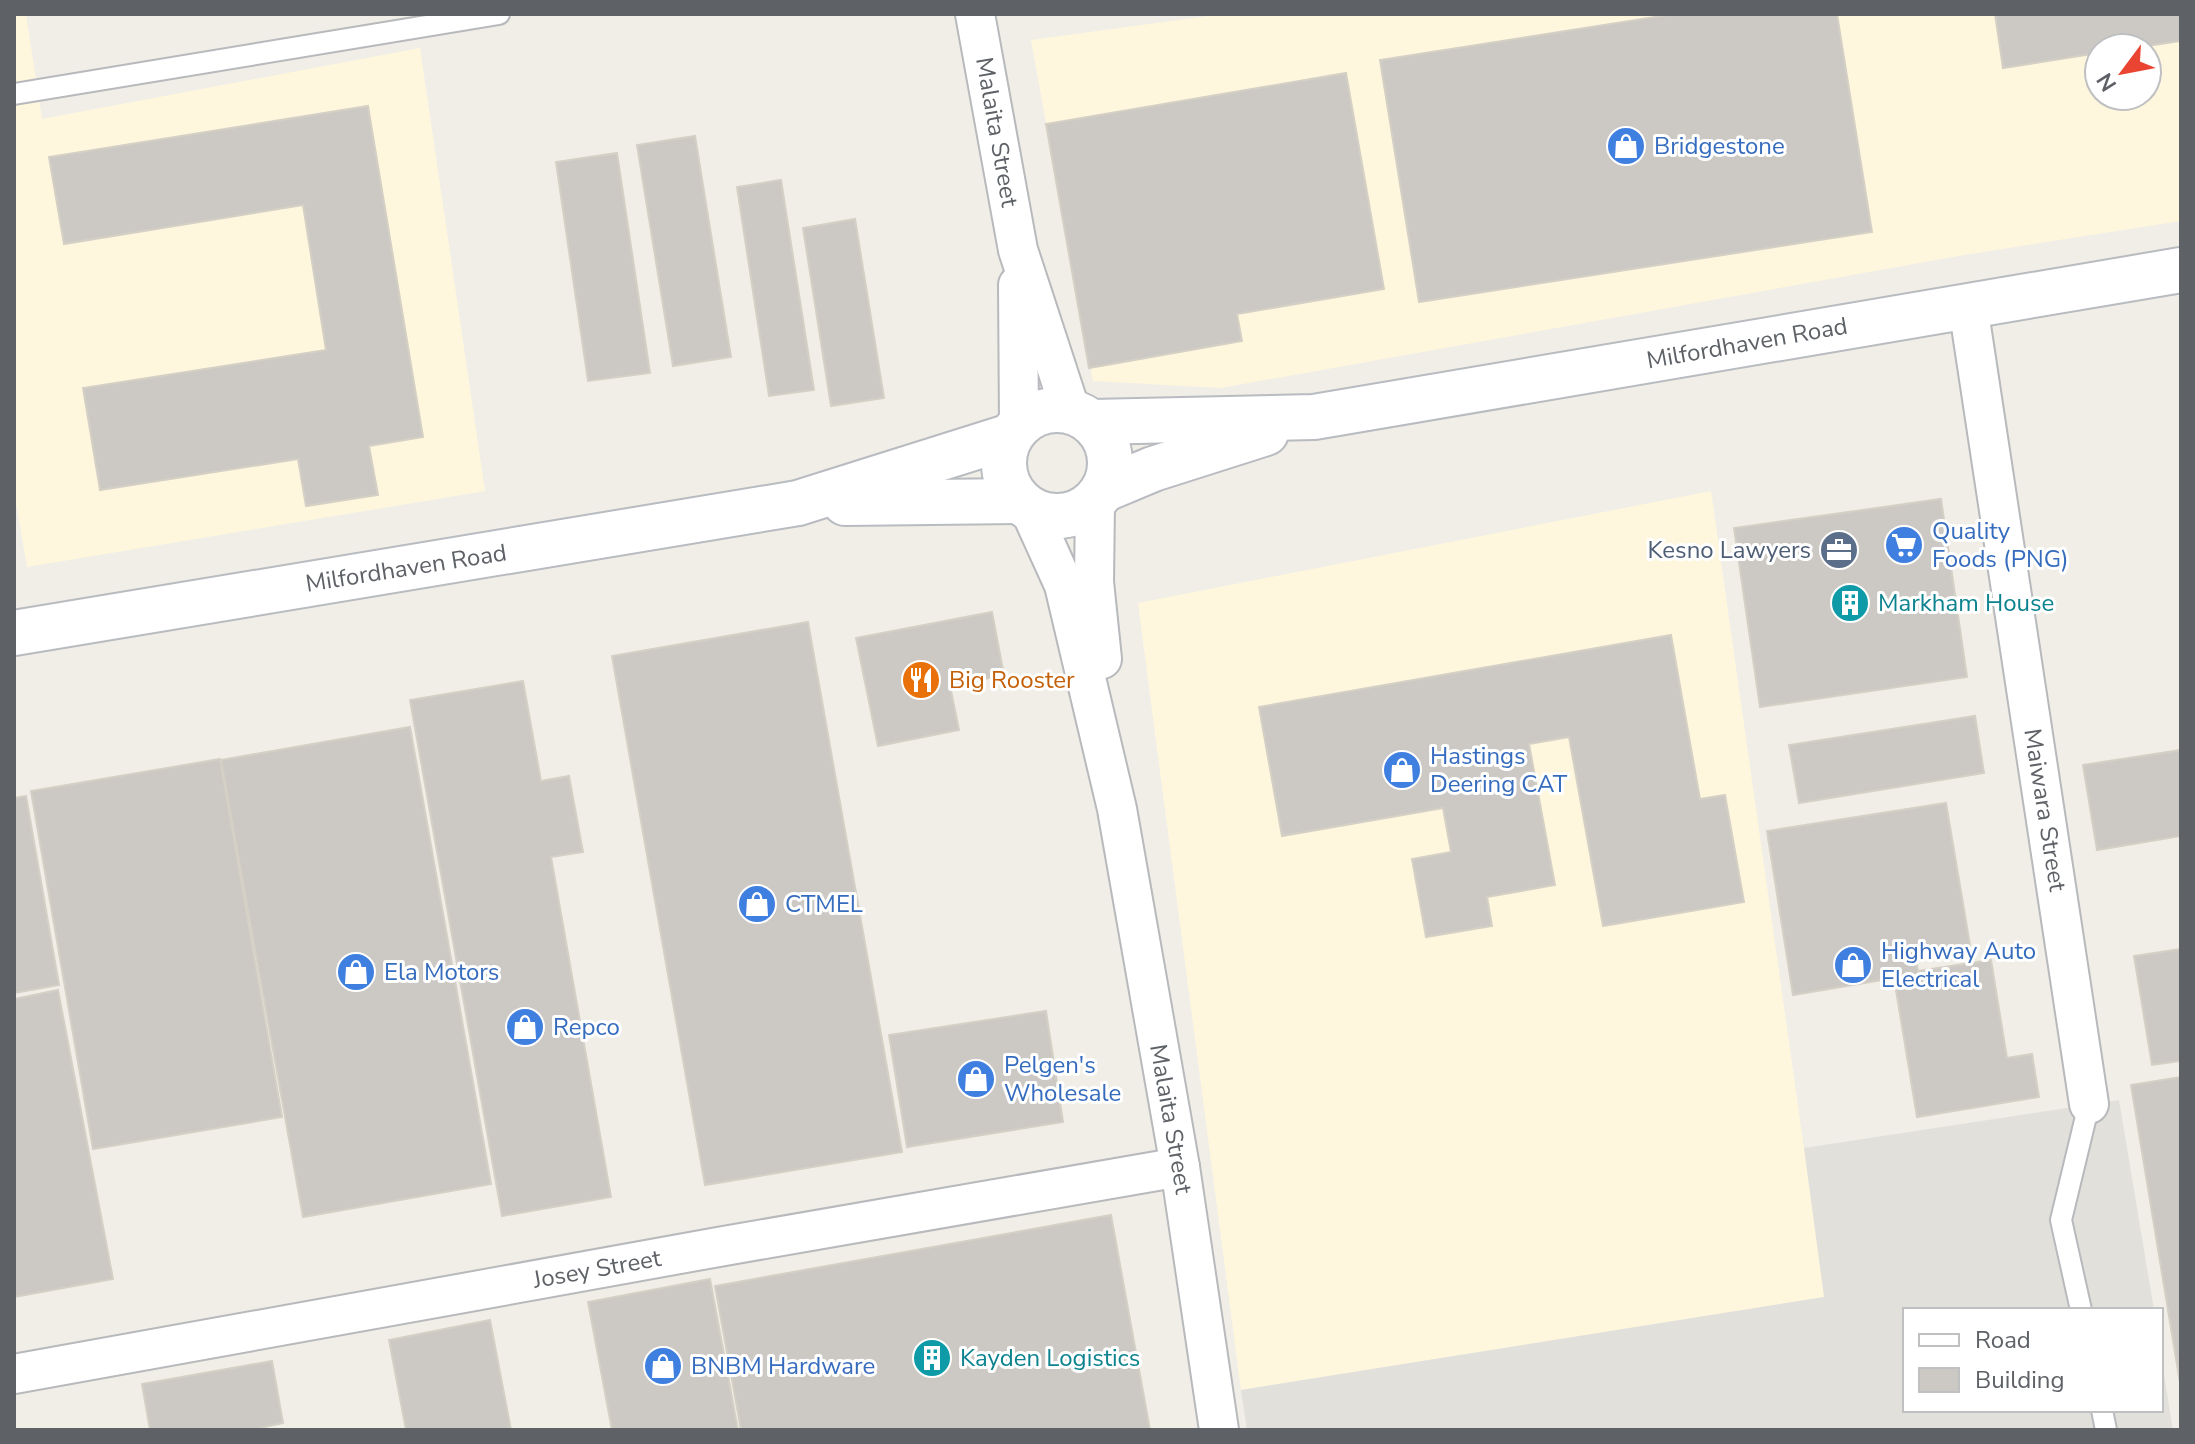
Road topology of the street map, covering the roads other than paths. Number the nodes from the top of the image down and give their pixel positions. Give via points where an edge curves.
1 (499, 14) edge
2 (975, 14) edge
3 (440, 19) edge
4 (14, 94) edge
5 (1018, 250) junction
6 (2181, 270) edge
7 (1968, 306) junction
8 (1082, 417) junction
9 (1314, 417) junction
10 (1015, 430) junction
11 (1099, 496) junction
12 (798, 503) junction
13 (1024, 506) junction
14 (14, 633) edge
15 (1117, 809) junction
16 (2089, 1104) joint
17 (1180, 1167) junction
18 (2081, 1308) edge
19 (14, 1374) edge
20 (1219, 1430) edge

1 - 3 lane
2 - 5 street, Malaita Street
3 - 4 lane
5 - 8 street, Malaita Street
5 - 10 street, Malaita Street
6 - 7 main road, Milfordhaven Road
7 - 9 main road, Milfordhaven Road
7 - 16 street, Maiwara Street
8 - 9 main road, Milfordhaven Road
8 - 10 main road via 1052,409 1035,414
8 - 11 main road via 1102,434 1110,462
9 - 11 main road, Milfordhaven Road via 1153,469
10 - 12 main road, Milfordhaven Road
10 - 13 main road via 1004,452 1004,470 1008,486
11 - 13 main road via 1085,510 1057,517
11 - 15 street, Malaita Street via 1094,582
12 - 13 main road, Milfordhaven Road
12 - 14 main road, Milfordhaven Road
13 - 15 street, Malaita Street via 1064,585
15 - 17 street, Malaita Street
16 - 18 lane, Maiwara Street via 2061,1220
17 - 19 street, Josey Street
17 - 20 street, Malaita Street

